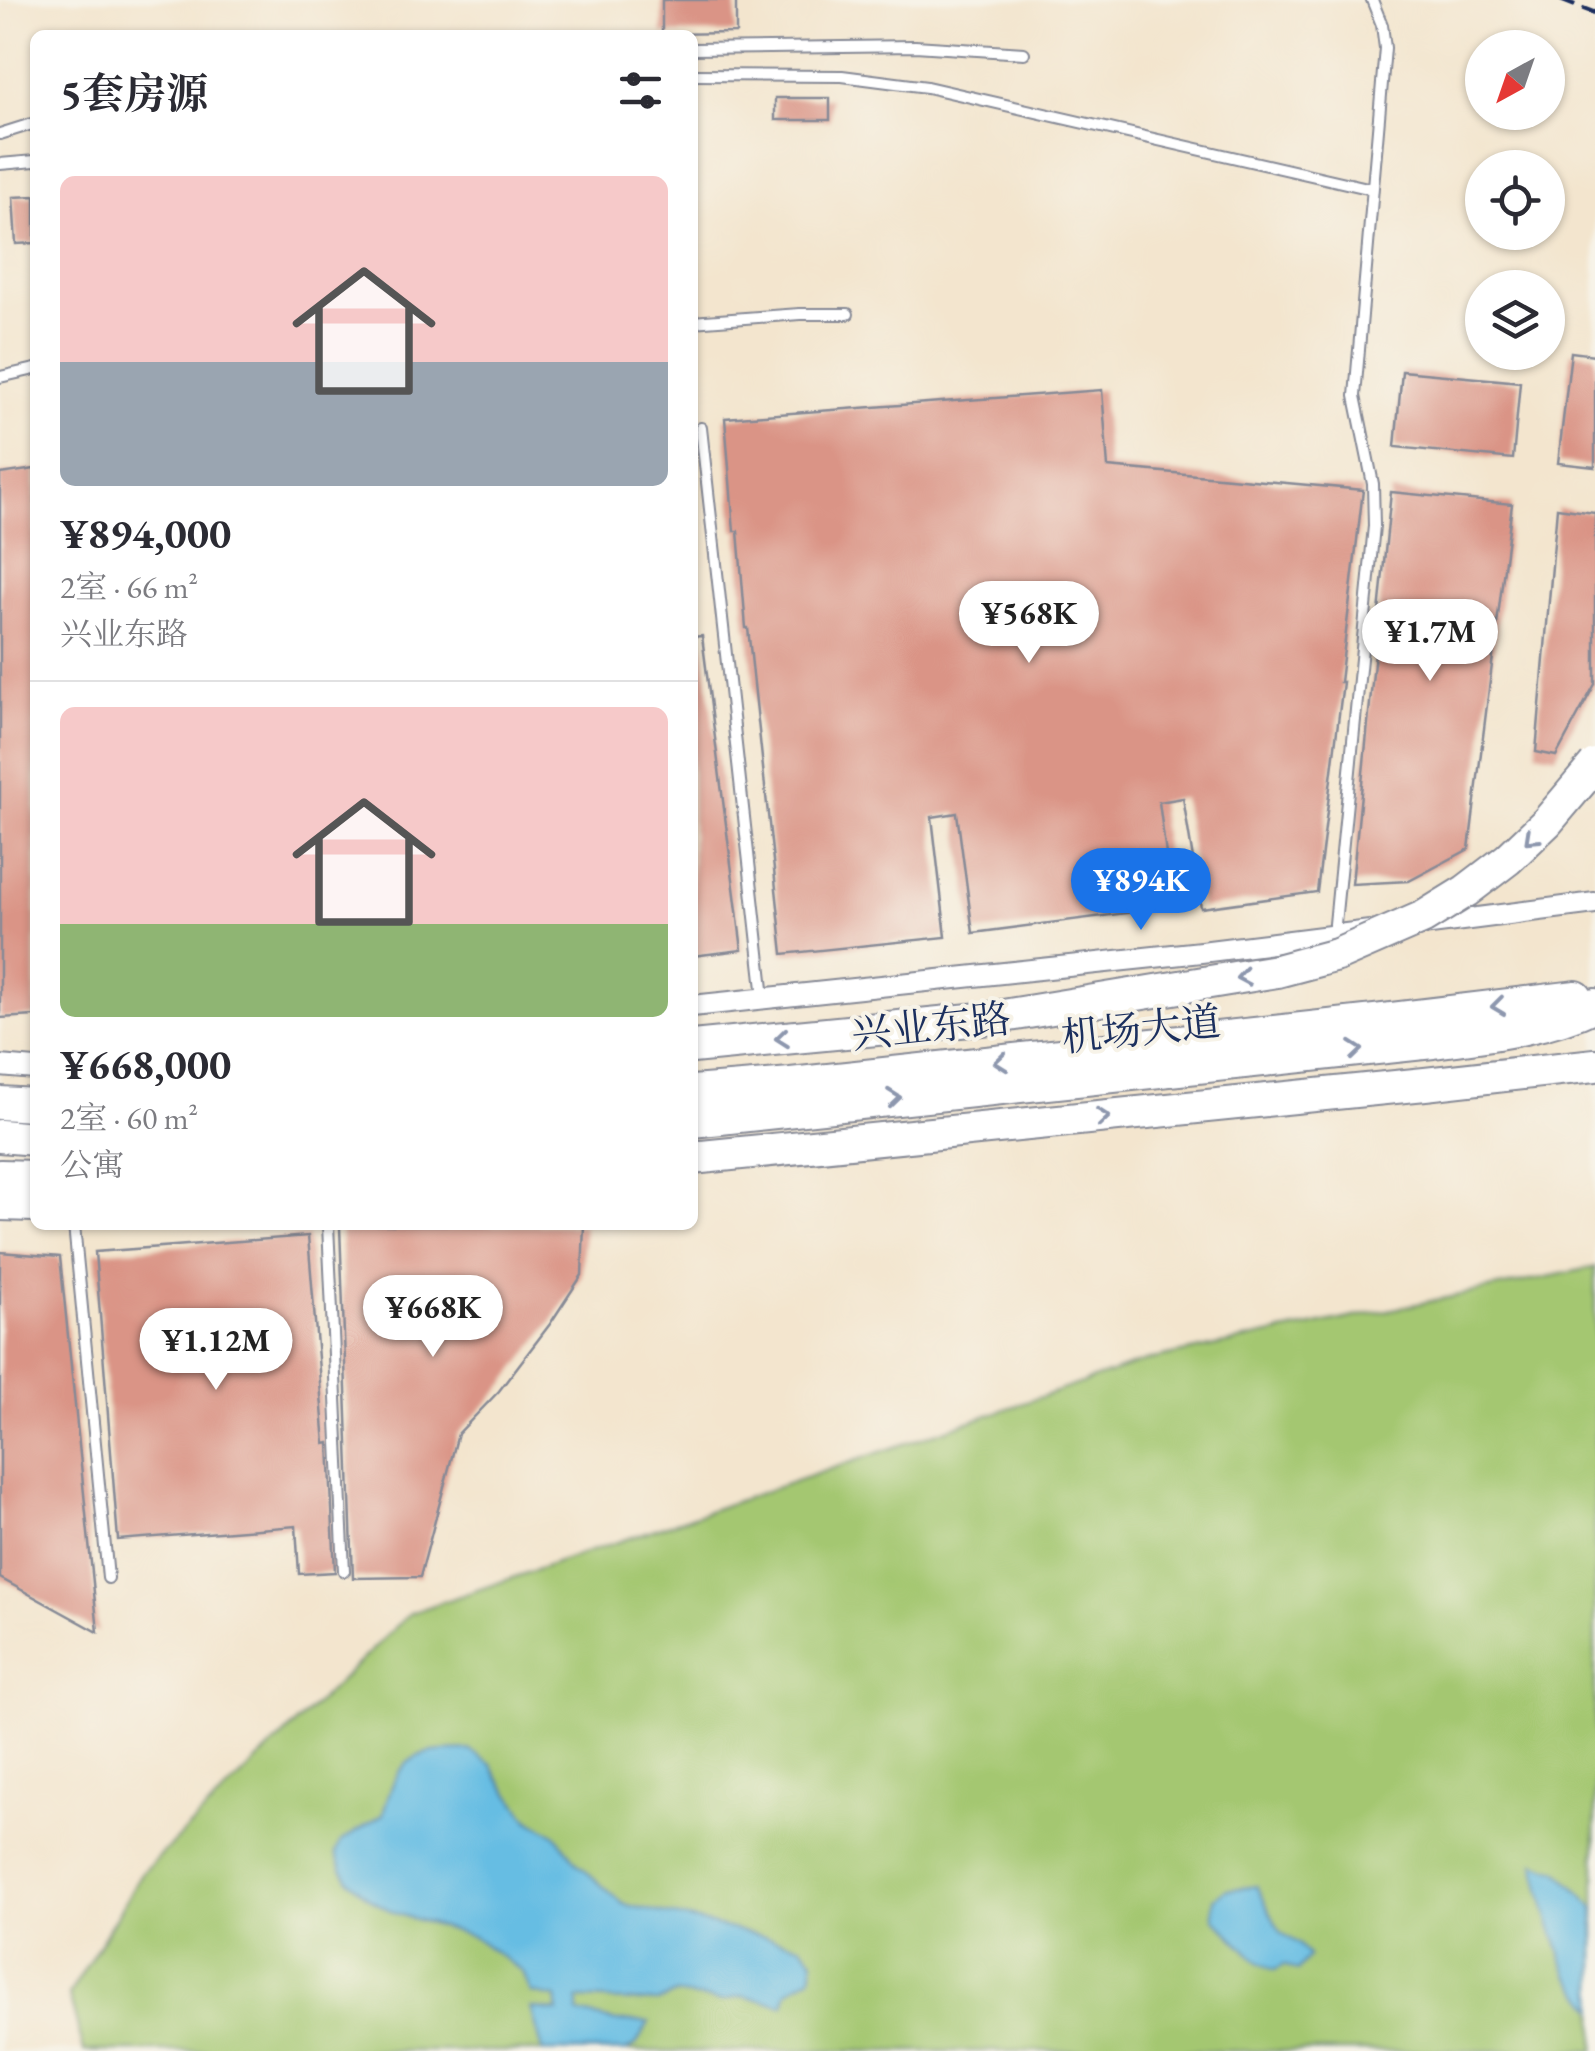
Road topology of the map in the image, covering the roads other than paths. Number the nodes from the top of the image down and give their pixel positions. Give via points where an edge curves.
1 (1372, 0) edge
2 (698, 49) edge
3 (1024, 54) dead end
4 (698, 76) edge
5 (30, 125) edge
6 (0, 134) edge
7 (30, 161) edge
8 (0, 164) edge
9 (1372, 188) junction
10 (848, 314) dead end
11 (698, 322) edge
12 (30, 370) edge
13 (0, 377) edge
14 (700, 428) dead end
15 (1595, 765) edge
16 (1595, 904) edge
17 (1334, 936) junction
18 (1595, 994) edge
19 (764, 998) junction
20 (698, 1005) edge
21 (1595, 1005) edge
22 (698, 1046) edge
23 (1595, 1065) edge
24 (0, 1066) edge
25 (30, 1069) edge
26 (698, 1092) edge
27 (0, 1103) edge
28 (30, 1105) edge
29 (698, 1119) edge
30 (0, 1136) edge
31 (30, 1139) edge
32 (698, 1157) edge
33 (0, 1176) edge
34 (30, 1177) edge
35 (0, 1204) edge
36 (30, 1205) edge
37 (74, 1230) edge
38 (328, 1230) edge
39 (344, 1570) dead end
40 (108, 1578) dead end

1 - 9 lane via 1385,48
2 - 3 lane via 915,46
4 - 9 lane via 842,76 914,85
5 - 6 lane
7 - 8 lane
9 - 17 lane via 1355,396 1374,484 1374,526
10 - 11 lane
12 - 13 lane
14 - 19 lane
15 -> 22 main road, bridge via 1547,822 1466,891 1337,955 991,1018
16 - 17 street
17 - 19 street
18 -> 26 main road, 兴业东路
19 - 20 street
29 -> 21 main road, 机场大道 via 1449,1040 1572,1016
32 -> 23 main road
24 - 25 street
27 - 28 main road
30 - 31 main road
33 - 34 main road
35 - 36 main road
37 - 40 lane
38 - 39 lane

